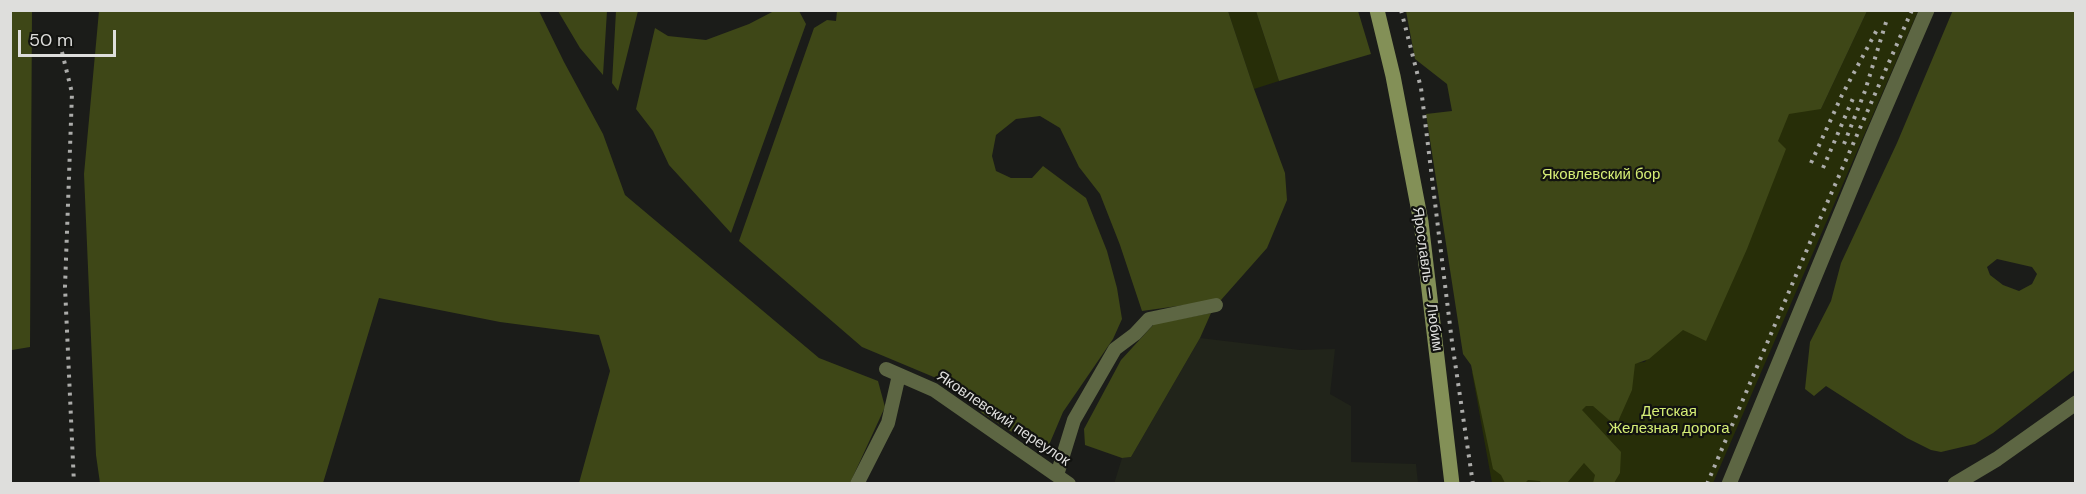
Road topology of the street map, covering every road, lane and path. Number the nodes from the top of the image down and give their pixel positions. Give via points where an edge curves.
1 (1377, 10) edge
2 (1927, 10) edge
3 (1216, 304) dead end
4 (886, 369) dead end
5 (899, 375) junction
6 (2076, 403) edge
7 (1057, 475) junction
8 (857, 483) edge
9 (1069, 483) edge
10 (1452, 483) edge
11 (1729, 483) edge
12 (1955, 483) edge

1 - 10 main road, Ярославль — Любим via 1421,222
2 - 11 street
3 - 7 street via 1149,319 1115,348 1074,420
4 - 5 street, Яковлевский переулок
5 - 7 street, Яковлевский переулок via 934,390
5 - 8 street via 888,423
6 - 12 street via 1997,459
7 - 9 street, Яковлевский переулок

